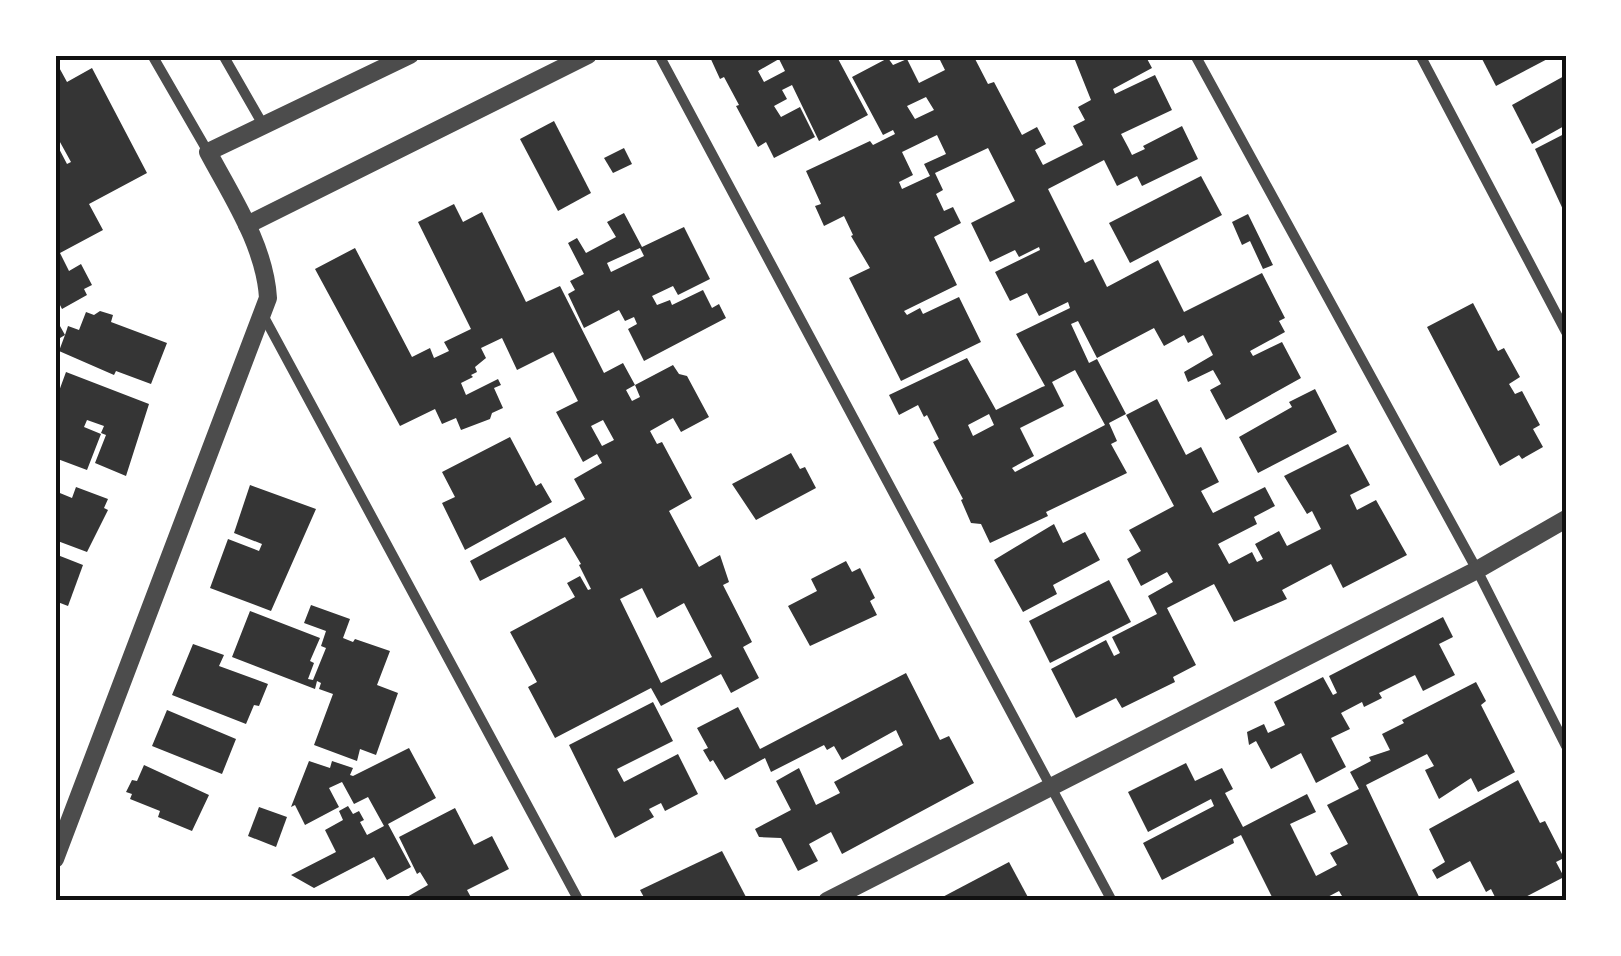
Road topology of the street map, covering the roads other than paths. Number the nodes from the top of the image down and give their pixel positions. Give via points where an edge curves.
1 (152, 55) edge
2 (224, 55) edge
3 (410, 55) edge
4 (588, 55) edge
5 (659, 55) edge
6 (1196, 55) edge
7 (1420, 55) edge
8 (262, 123) junction
9 (208, 152) junction
10 (247, 225) junction
11 (263, 314) junction
12 (1566, 332) edge
13 (1566, 519) edge
14 (1477, 570) junction
15 (1566, 746) edge
16 (1052, 786) junction
17 (55, 859) edge
18 (579, 901) edge
19 (827, 901) edge
20 (1112, 901) edge

1 - 9 street
2 - 8 street
3 - 8 street
4 - 10 street
5 - 16 street
6 - 14 street
7 - 12 street
8 - 9 street
9 - 10 street
10 - 11 street via 267,280
11 - 17 street
11 - 18 street
13 - 14 street
14 - 15 street
14 - 16 street
16 - 19 street
16 - 20 street

